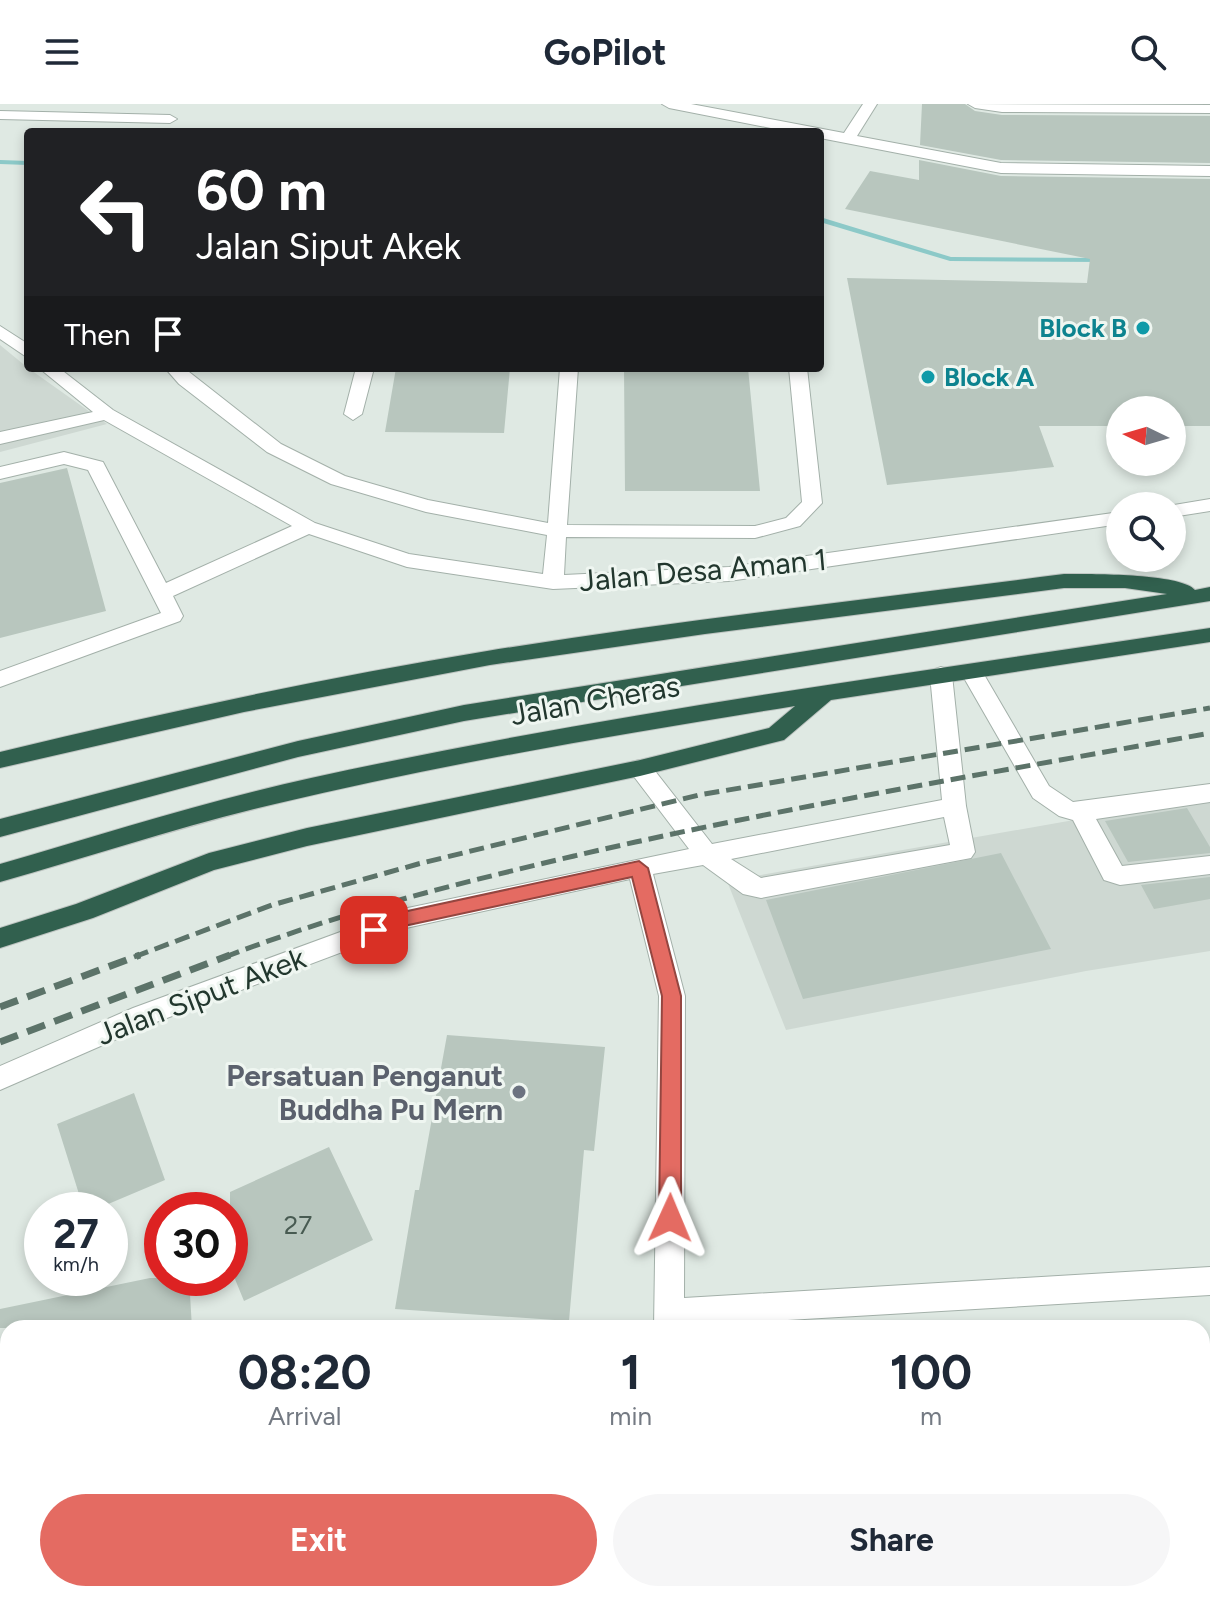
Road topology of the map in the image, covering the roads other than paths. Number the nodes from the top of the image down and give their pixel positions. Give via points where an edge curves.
1 (669, 104) edge
2 (870, 104) edge
3 (975, 104) edge
4 (1210, 109) edge
5 (734, 110) edge
6 (0, 115) edge
7 (170, 119) dead end
8 (811, 128) edge
9 (824, 131) edge
10 (849, 137) junction
11 (1210, 171) edge
12 (0, 331) edge
13 (24, 350) edge
14 (53, 372) edge
15 (178, 372) edge
16 (364, 372) edge
17 (569, 372) edge
18 (798, 372) edge
19 (107, 414) junction
20 (353, 414) dead end
21 (0, 438) edge
22 (0, 473) edge
23 (1210, 505) edge
24 (1186, 509) edge
25 (1106, 520) edge
26 (308, 527) junction
27 (556, 531) junction
28 (553, 582) junction
29 (162, 593) junction
30 (1210, 594) edge
31 (1210, 635) edge
32 (971, 671) junction
33 (941, 675) junction
34 (0, 679) edge
35 (825, 693) junction
36 (0, 760) edge
37 (640, 768) junction
38 (1210, 793) edge
39 (954, 806) junction
40 (1081, 812) junction
41 (0, 828) edge
42 (707, 855) junction
43 (1210, 865) edge
44 (639, 868) junction
45 (0, 873) edge
46 (0, 938) edge
47 (0, 1078) edge
48 (1210, 1281) edge
49 (669, 1320) edge
50 (683, 1320) edge

1 - 5 street
2 - 10 street
3 - 4 street
5 - 8 street
6 - 7 street
9 - 10 street
10 - 11 street via 1001,168
12 - 13 street
14 - 19 street, Jalan Desa Aman 1
15 - 27 street via 274,448 338,480 426,506
16 - 20 street
17 - 27 street
18 - 27 street via 812,503 793,522 755,532
19 - 21 street
19 - 26 street, Jalan Desa Aman 1
22 - 29 street via 64,458 96,466
23 - 24 street
25 - 28 street, Jalan Desa Aman 1 via 729,574
26 - 28 street, Jalan Desa Aman 1 via 407,560
26 - 29 street
27 - 28 street
29 - 34 street via 173,616
30 - 36 highway via 1125,581 1064,581 492,658 313,689
30 - 41 highway, Jalan Cheras via 464,713 298,749
31 - 32 highway, Jalan Cheras
32 - 33 highway, Jalan Cheras
32 - 40 street via 1041,792 1067,810
33 - 35 highway, Jalan Cheras
33 - 39 street
35 - 37 highway via 776,734
35 - 45 highway, Jalan Cheras via 308,788
37 - 42 street
37 - 46 highway via 209,862
38 - 40 street
39 - 42 street, Jalan Siput Akek
39 - 42 street via 963,852 761,888
40 - 43 street via 1113,873 1120,876
42 - 44 street, Jalan Siput Akek
44 - 47 street, Jalan Siput Akek via 403,919 142,1016
44 - 49 street via 672,996
48 - 50 street

